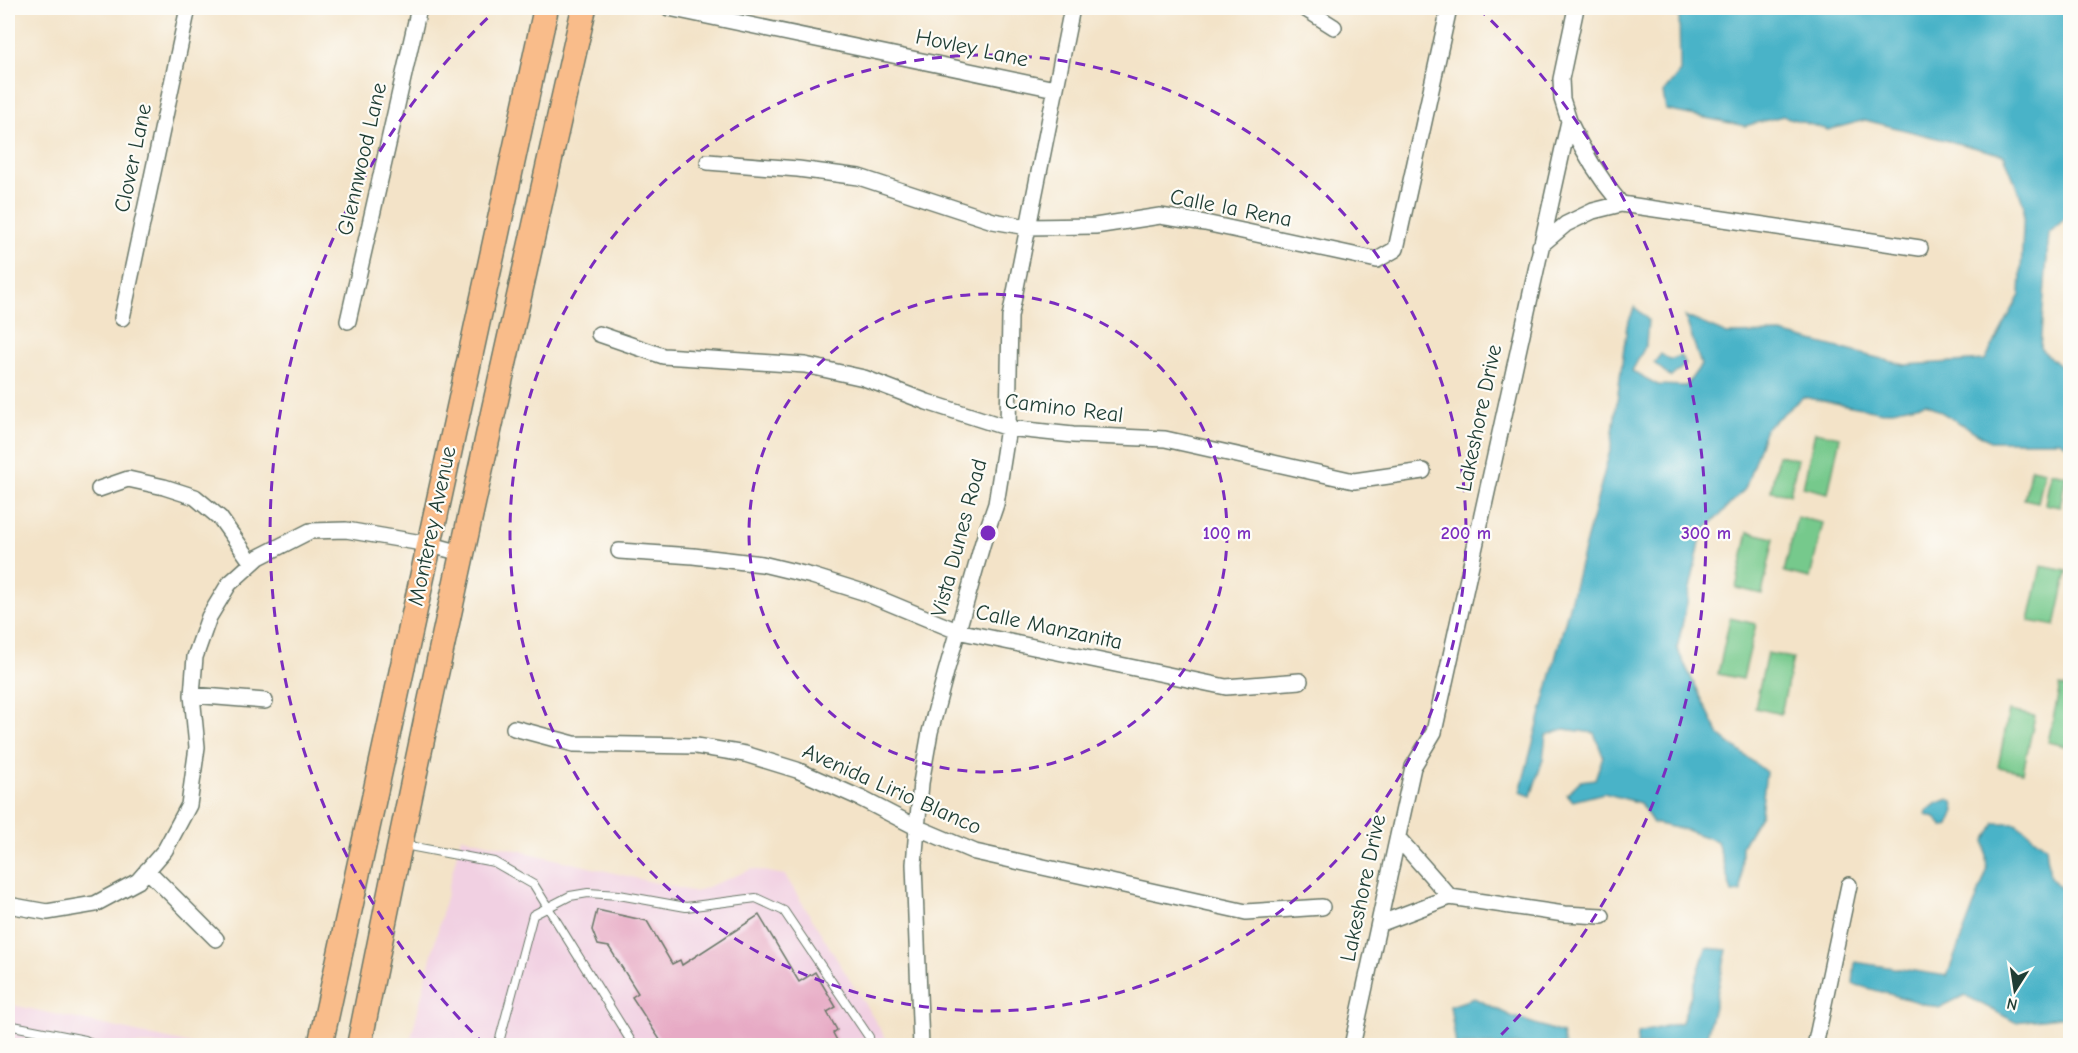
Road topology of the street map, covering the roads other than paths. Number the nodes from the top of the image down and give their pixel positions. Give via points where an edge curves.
1 (188, 8) edge
2 (419, 8) edge
3 (546, 8) edge
4 (584, 8) edge
5 (669, 8) edge
6 (1072, 8) edge
7 (1304, 8) edge
8 (1449, 8) edge
9 (1576, 8) edge
10 (1334, 27) dead end
11 (1055, 89) junction
12 (1569, 121) junction
13 (708, 162) dead end
14 (1621, 204) junction
15 (1027, 227) junction
16 (1540, 246) junction
17 (1920, 248) dead end
18 (122, 318) dead end
19 (348, 321) dead end
20 (599, 334) dead end
21 (1008, 428) junction
22 (1423, 471) dead end
23 (99, 489) dead end
24 (428, 544) junction
25 (619, 551) dead end
26 (461, 553) junction
27 (252, 563) junction
28 (957, 631) junction
29 (1300, 681) dead end
30 (192, 695) junction
31 (265, 700) dead end
32 (514, 728) dead end
33 (916, 827) junction
34 (1398, 838) junction
35 (399, 844) junction
36 (147, 870) junction
37 (1849, 885) dead end
38 (1450, 897) junction
39 (8, 904) edge
40 (1322, 907) dead end
41 (548, 908) junction
42 (1602, 916) dead end
43 (1379, 924) junction
44 (216, 939) dead end
45 (8, 1025) edge
46 (96, 1046) edge
47 (320, 1046) edge
48 (359, 1046) edge
49 (498, 1046) edge
50 (634, 1046) edge
51 (870, 1046) edge
52 (921, 1046) edge
53 (1352, 1046) edge
54 (1815, 1046) edge

1 - 18 street, Clover Lane
2 - 19 street, Glennwood Lane
3 - 24 main road, Monterey Avenue
4 - 26 main road, Monterey Avenue
5 - 11 street, Hovley Lane
6 - 11 street, Vista Dunes Road
7 - 10 street
8 - 15 street, Calle la Rena via 1396,249 1377,260 1160,216 1095,226
9 - 12 street, Lakeshore Drive via 1561,79
11 - 15 street, Vista Dunes Road
12 - 14 street via 1582,151
12 - 16 street, Lakeshore Drive
13 - 15 street, Calle la Rena via 859,177 993,221
14 - 16 street via 1566,224
14 - 17 street
15 - 21 street, Vista Dunes Road via 1010,317
16 - 34 street, Lakeshore Drive via 1434,732 1413,767
20 - 21 street, Camino Real via 663,356 805,365 864,378
21 - 22 street, Camino Real via 1165,439 1354,481
21 - 28 street, Vista Dunes Road via 996,504
23 - 27 street via 128,479 195,497 220,518
24 - 26 street
24 - 27 street via 346,530 310,531
24 - 47 main road, Monterey Avenue
25 - 28 street, Calle Manzanita via 762,564 863,592
26 - 35 main road, Monterey Avenue
27 - 30 street via 229,584 209,617 195,657
28 - 29 street, Calle Manzanita via 1226,687
28 - 33 street, Vista Dunes Road via 930,732
30 - 31 street
30 - 36 street via 197,747 189,805 165,850
32 - 33 street, Avenida Lirio Blanco via 574,744 696,746 745,754 796,770
33 - 40 street, Avenida Lirio Blanco via 975,852 1246,912
33 - 52 street, Vista Dunes Road
34 - 38 street
34 - 43 street, Lakeshore Drive
35 - 41 lane via 494,862 534,885
35 - 48 main road, Monterey Avenue
36 - 39 street via 138,880 95,904 47,912
36 - 44 street
37 - 54 street
38 - 42 street
38 - 43 street
41 - 49 lane via 533,915
41 - 50 lane
41 - 51 lane via 570,896 588,893 686,907 756,898 784,911 869,1036
43 - 53 street, Lakeshore Drive
45 - 46 lane via 85,1040

